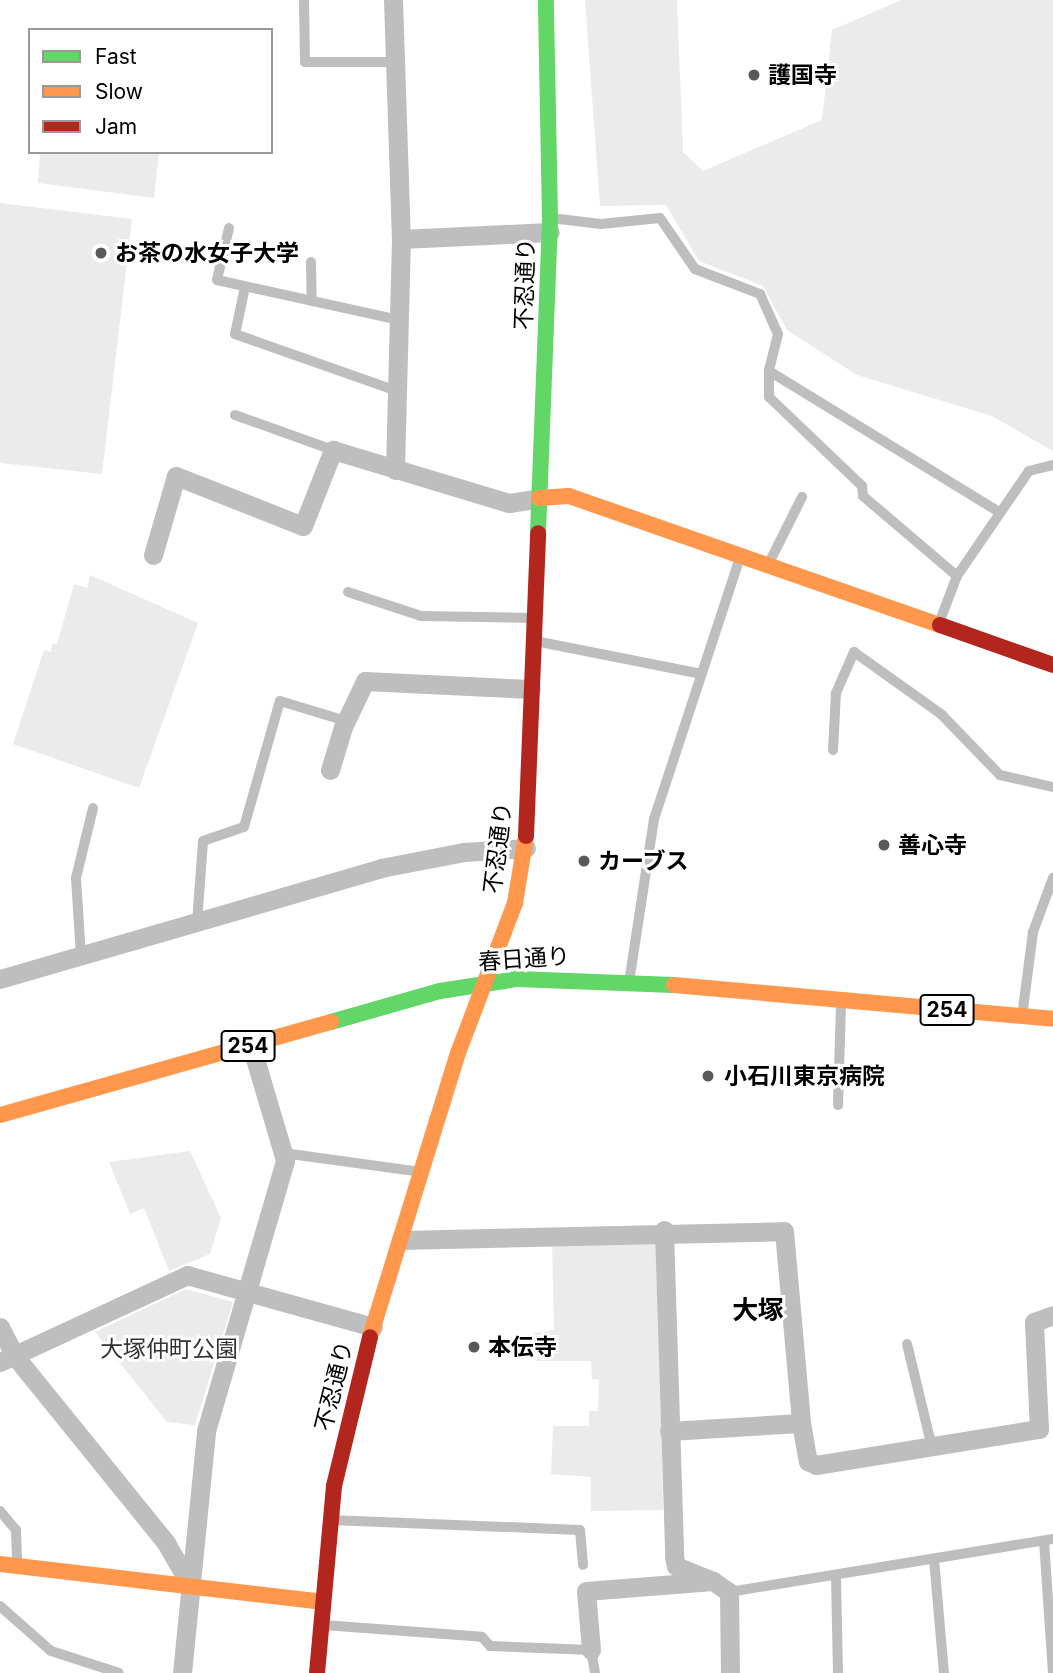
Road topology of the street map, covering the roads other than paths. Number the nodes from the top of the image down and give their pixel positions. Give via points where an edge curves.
1 (304, 0) edge
2 (393, 0) edge
3 (546, 0) edge
4 (396, 62) junction
5 (550, 225) junction
6 (229, 228) dead end
7 (401, 239) junction
8 (311, 262) dead end
9 (245, 287) junction
10 (312, 301) junction
11 (399, 320) junction
12 (769, 371) junction
13 (398, 391) junction
14 (235, 415) dead end
15 (333, 450) junction
16 (1053, 465) edge
17 (395, 470) junction
18 (802, 497) dead end
19 (539, 498) junction
20 (999, 512) junction
21 (153, 555) dead end
22 (741, 555) junction
23 (769, 564) junction
24 (957, 576) junction
25 (348, 592) dead end
26 (536, 618) junction
27 (939, 624) junction
28 (534, 641) junction
29 (1053, 664) edge
30 (702, 674) junction
31 (531, 689) junction
32 (346, 721) junction
33 (833, 750) dead end
34 (330, 770) dead end
35 (1053, 788) edge
36 (93, 808) dead end
37 (526, 848) junction
38 (1053, 878) edge
39 (197, 923) junction
40 (81, 956) junction
41 (0, 979) edge
42 (629, 981) junction
43 (485, 982) junction
44 (841, 1000) junction
45 (1022, 1016) junction
46 (1053, 1019) edge
47 (251, 1045) junction
48 (838, 1105) dead end
49 (7, 1115) edge
50 (0, 1125) edge
51 (283, 1153) junction
52 (422, 1172) junction
53 (664, 1230) junction
54 (401, 1240) junction
55 (248, 1293) junction
56 (1053, 1315) edge
57 (0, 1327) edge
58 (373, 1327) junction
59 (907, 1344) dead end
60 (7, 1358) edge
61 (802, 1423) junction
62 (1046, 1428) edge
63 (669, 1432) junction
64 (932, 1447) junction
65 (0, 1511) edge
66 (330, 1520) junction
67 (1048, 1540) edge
68 (934, 1559) junction
69 (8, 1565) edge
70 (583, 1565) dead end
71 (836, 1578) junction
72 (721, 1587) junction
73 (192, 1588) junction
74 (322, 1602) junction
75 (0, 1606) edge
76 (320, 1625) junction
77 (591, 1650) junction
78 (119, 1673) edge
79 (181, 1673) edge
80 (317, 1673) edge
81 (595, 1673) edge
82 (730, 1673) edge
83 (838, 1673) edge
84 (944, 1673) edge
85 (1053, 1673) edge

1 - 4 lane via 305,62
2 - 4 street
3 - 5 main road, 不忍通り
4 - 7 street
5 - 7 street
5 - 12 lane via 660,218 695,270 760,294 778,334
5 - 19 main road, 不忍通り
6 - 9 lane via 217,280
7 - 11 street
8 - 10 lane
9 - 10 lane
9 - 13 lane via 235,334
10 - 11 lane
11 - 13 street
12 - 20 lane
12 - 24 lane via 769,397 863,486 863,496
13 - 17 street
14 - 15 lane
15 - 17 street
15 - 21 street via 303,526 176,476
16 - 20 lane via 1029,471
17 - 19 street via 509,503
18 - 23 lane
19 - 22 main road via 569,496
19 - 26 main road, 不忍通り
20 - 24 lane
22 - 23 main road
22 - 30 lane
23 - 27 main road
24 - 27 lane
25 - 26 lane via 421,616
26 - 28 main road, 不忍通り
27 - 29 main road
28 - 30 lane
28 - 31 main road, 不忍通り
30 - 42 lane via 653,818
31 - 32 street via 365,681
31 - 37 main road, 不忍通り
32 - 34 street
32 - 39 lane via 280,701 244,827 203,841
33 - 35 lane via 836,693 855,652 941,714 1000,775
36 - 40 lane via 76,878
37 - 39 street via 464,852 382,868
37 - 43 main road, 不忍通り via 515,903
38 - 45 lane via 1032,932
39 - 40 street
40 - 41 street
42 - 43 main road, 春日通り / 254 via 547,977
42 - 44 main road, 春日通り / 254
43 - 47 main road, 春日通り / 254
43 - 52 main road, 不忍通り
44 - 45 main road, 春日通り / 254
44 - 48 lane
45 - 46 main road, 春日通り / 254
47 - 49 main road, 春日通り / 254
47 - 51 street
49 - 50 main road, 春日通り / 254
51 - 52 lane
51 - 55 street via 285,1160
52 - 54 main road, 不忍通り
53 - 54 street
53 - 61 street via 784,1231
53 - 63 street
54 - 58 main road, 不忍通り
55 - 58 street
55 - 60 street via 187,1275
55 - 73 street via 206,1431
56 - 62 street via 1034,1322
57 - 60 street
58 - 66 main road, 不忍通り via 345,1429
59 - 64 lane
60 - 73 street via 166,1543
61 - 63 street
61 - 64 street via 808,1461 817,1465
62 - 64 street
63 - 72 street via 676,1566
65 - 69 lane via 16,1530
66 - 70 lane via 580,1530
66 - 74 main road, 不忍通り
67 - 68 lane
67 - 85 lane
68 - 71 lane
68 - 84 lane
69 - 73 main road
71 - 72 lane
71 - 83 lane
72 - 77 street via 586,1591
72 - 82 street
73 - 74 main road
73 - 79 street
74 - 76 main road, 不忍通り
75 - 78 lane via 51,1651
76 - 77 lane via 482,1637 490,1646
76 - 80 main road, 不忍通り
77 - 81 lane

